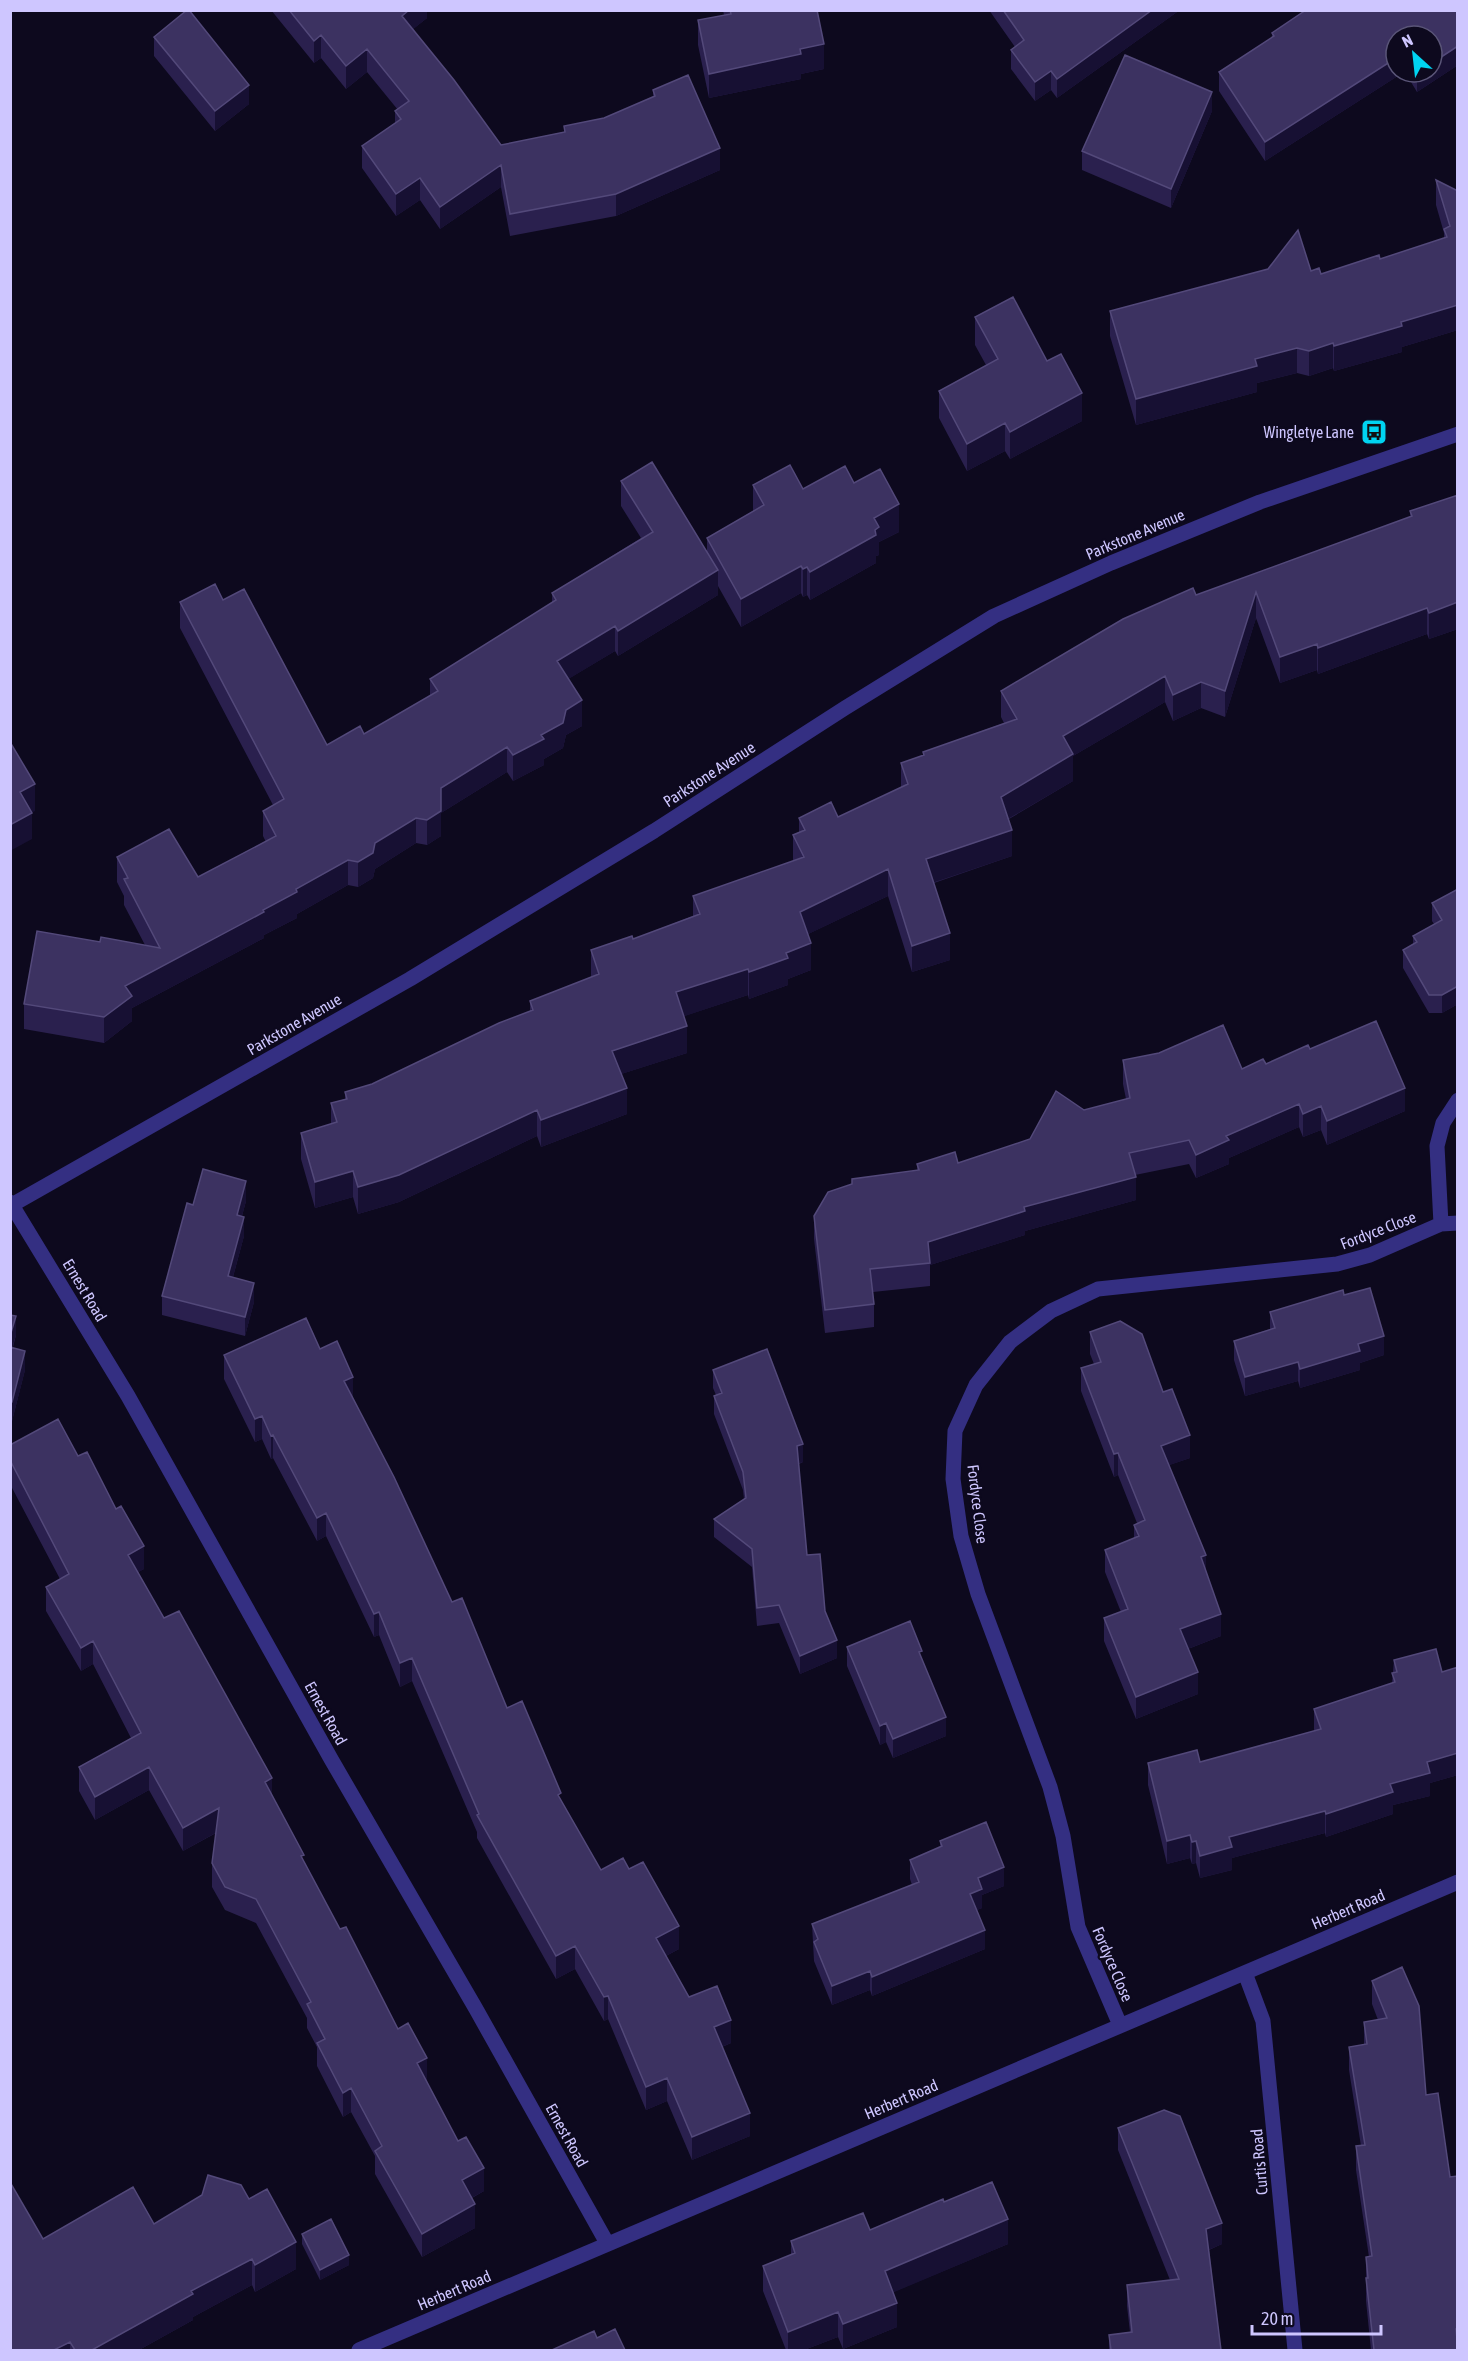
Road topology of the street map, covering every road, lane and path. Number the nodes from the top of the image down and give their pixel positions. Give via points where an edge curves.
1 (1458, 434) edge
2 (1458, 1100) edge
3 (11, 1205) edge
4 (1458, 1223) edge
5 (1441, 1224) junction
6 (1458, 1882) edge
7 (1245, 1973) junction
8 (1120, 2025) junction
9 (607, 2243) junction
10 (359, 2350) edge
11 (1295, 2350) edge

1 - 3 street, Parkstone Avenue via 1260,502 994,616 410,979
2 - 5 street via 1443,1123 1437,1146
3 - 9 street, Ernest Road via 128,1396
4 - 5 street, Fordyce Close
5 - 8 street, Fordyce Close via 1370,1255 1337,1264 1098,1289 1051,1311 1010,1342 976,1385 955,1431 953,1479 961,1536 978,1594 1050,1787 1063,1836 1078,1927
6 - 7 street, Herbert Road
7 - 8 street, Herbert Road
7 - 11 street, Curtis Road via 1263,2021
8 - 9 street, Herbert Road
9 - 10 street, Herbert Road

